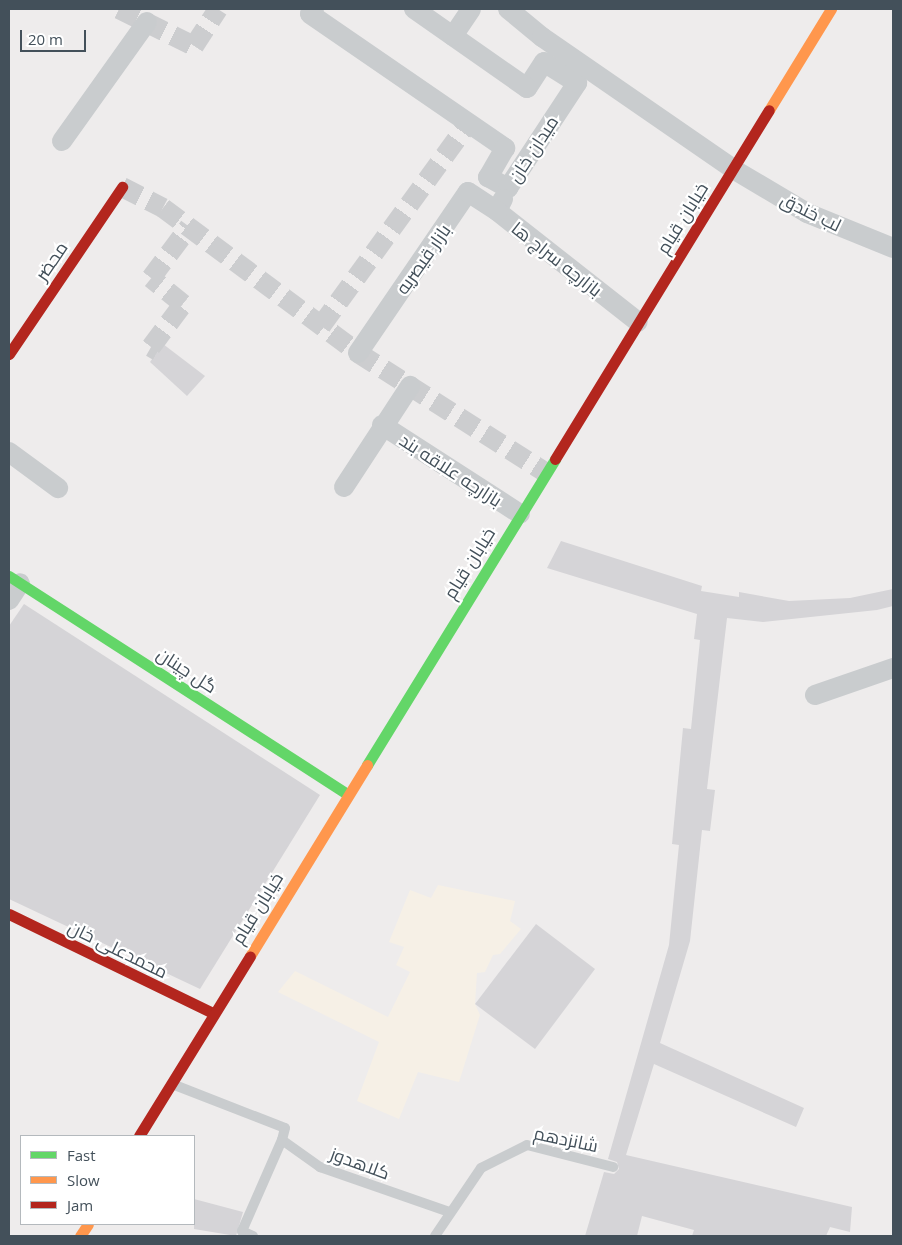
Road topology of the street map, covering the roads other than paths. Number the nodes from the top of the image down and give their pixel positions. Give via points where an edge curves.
1 (314, 9) edge
2 (414, 9) edge
3 (471, 9) edge
4 (508, 9) edge
5 (831, 9) edge
6 (147, 22) dead end
7 (453, 36) junction
8 (576, 72) junction
9 (62, 141) dead end
10 (733, 169) junction
11 (122, 187) dead end
12 (508, 188) junction
13 (497, 211) junction
14 (893, 248) edge
15 (638, 322) junction
16 (358, 353) dead end
17 (9, 354) edge
18 (410, 386) dead end
19 (382, 426) junction
20 (9, 452) edge
21 (344, 487) dead end
22 (58, 488) dead end
23 (520, 514) junction
24 (12, 586) edge
25 (893, 668) edge
26 (815, 695) dead end
27 (347, 794) junction
28 (10, 917) edge
29 (213, 1013) junction
30 (170, 1084) junction
31 (141, 1135) edge
32 (282, 1140) junction
33 (613, 1166) dead end
34 (448, 1212) junction
35 (87, 1225) edge
36 (80, 1236) edge
37 (253, 1236) edge
38 (435, 1236) edge

1 - 12 street, میدان خان via 310,14 505,148 488,178
2 - 7 street
3 - 7 street
4 - 8 street
5 - 10 main road, خیابان قیام
6 - 9 street
7 - 8 street via 527,88 544,62
8 - 10 street, لب خندق
8 - 12 street, میدان خان via 577,83
10 - 14 street, لب خندق via 807,213
10 - 15 main road, خیابان قیام
11 - 17 main road, محضر
12 - 13 street, بازارچه سراچ ها
13 - 15 street, بازارچه سراچ ها
13 - 16 street, بازار قیصریه via 468,192
15 - 23 main road, خیابان قیام
18 - 19 street
19 - 21 street
19 - 23 street, بازارچه علاقه بند
20 - 22 street
23 - 27 main road, خیابان قیام
24 - 27 main road, گل چینان
25 - 26 street
27 - 29 main road, خیابان قیام
28 - 29 main road, محمدعلی خان
29 - 30 main road, خیابان قیام
30 - 31 main road, خیابان قیام
30 - 32 lane, کلاهدوز via 285,1128
32 - 34 lane, کلاهدوز via 320,1167
32 - 37 lane via 242,1231
33 - 34 lane, شانزدهم via 527,1145 481,1168
34 - 38 lane
35 - 36 main road

